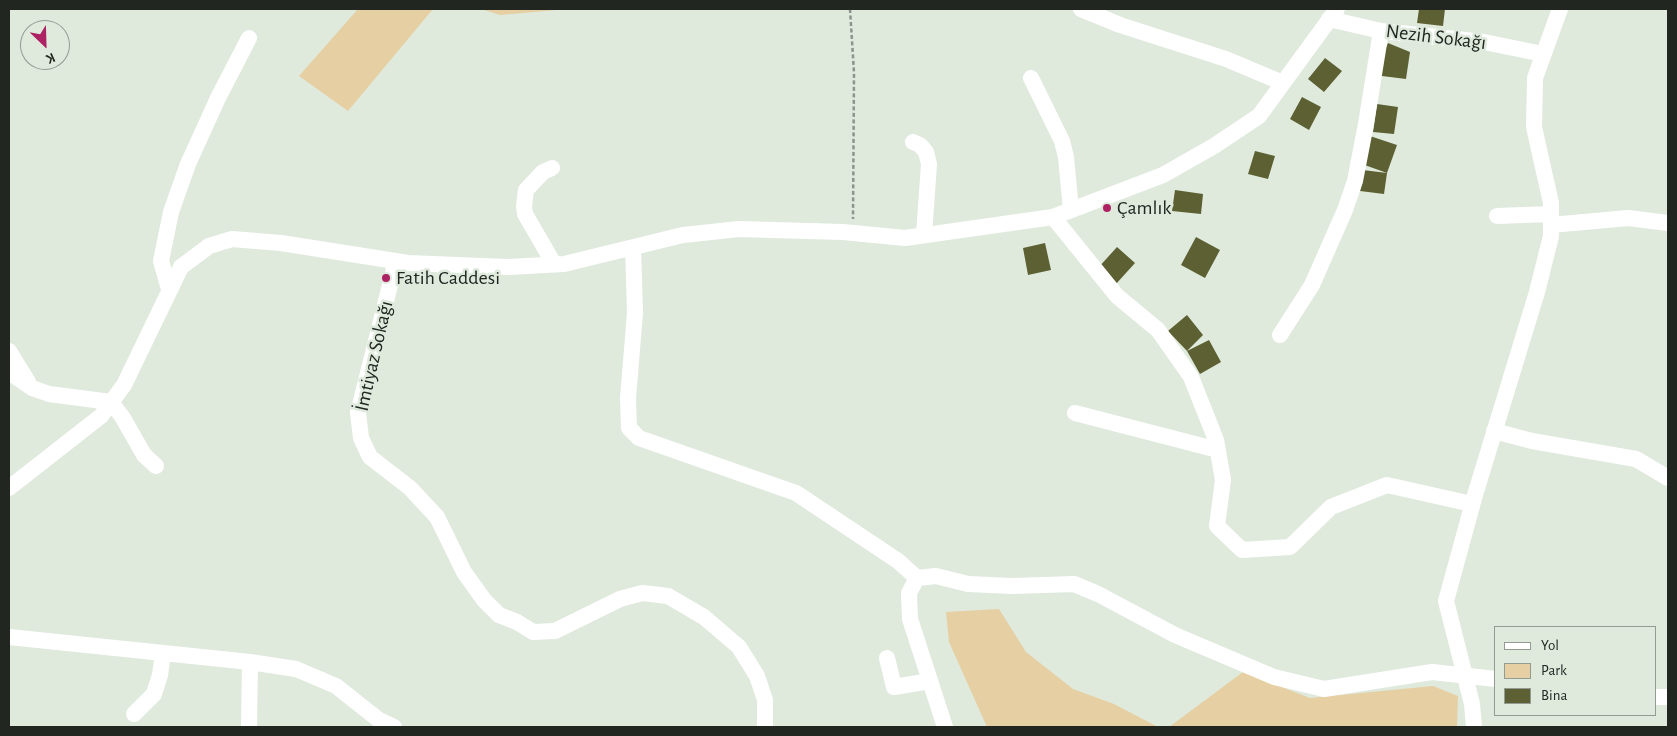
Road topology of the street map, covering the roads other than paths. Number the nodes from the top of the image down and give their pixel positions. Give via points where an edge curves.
1 (1081, 9) edge
2 (1560, 9) edge
3 (1333, 14) edge
4 (1381, 31) junction
5 (249, 38) dead end
6 (1543, 54) junction
7 (1031, 78) dead end
8 (1283, 83) junction
9 (913, 142) dead end
10 (552, 168) dead end
11 (1071, 210) junction
12 (1497, 216) dead end
13 (1053, 217) junction
14 (1551, 220) junction
15 (1668, 223) edge
16 (924, 235) junction
17 (633, 247) junction
18 (396, 261) junction
19 (554, 264) junction
20 (170, 290) junction
21 (1280, 335) dead end
22 (9, 351) edge
23 (9, 372) edge
24 (32, 388) junction
25 (111, 402) junction
26 (1075, 412) dead end
27 (1494, 431) junction
28 (1218, 450) junction
29 (156, 466) dead end
30 (1668, 478) edge
31 (12, 481) edge
32 (1472, 504) junction
33 (917, 578) junction
34 (9, 637) edge
35 (163, 653) junction
36 (887, 658) dead end
37 (250, 662) junction
38 (1464, 675) junction
39 (1494, 680) edge
40 (930, 681) junction
41 (134, 714) dead end
42 (249, 727) edge
43 (394, 727) edge
44 (765, 727) edge
45 (946, 727) edge
46 (1474, 727) edge

1 - 8 street via 1226,59
2 - 6 street
3 - 4 street, Nezih Sokağı
3 - 8 street
4 - 6 street, Nezih Sokağı via 1484,42
4 - 21 street via 1355,181 1312,285
5 - 20 street via 188,164 172,212 161,261
6 - 14 street via 1535,78 1534,127 1551,203
7 - 11 street via 1062,141
8 - 11 street via 1258,116 1214,146 1163,175
9 - 16 street via 926,152 929,164
10 - 19 street via 543,172 526,190 524,206 525,214
11 - 13 street
12 - 14 street
13 - 16 street
13 - 28 street via 1117,296 1158,330 1191,377
14 - 15 street via 1628,218
14 - 27 street via 1551,236 1537,292
16 - 17 street via 905,238 738,228
17 - 19 street
17 - 33 street via 635,313 628,398 629,428 639,438 796,493 898,561
18 - 19 street via 508,267
18 - 20 street via 281,243 232,239 209,246 181,267
18 - 44 street, İmtiyaz Sokağı via 358,413 361,438 370,457 410,488 437,517 464,572 499,615 533,632 555,630 620,599 642,593 668,596 704,617 739,647 757,676 765,700
20 - 25 street via 124,385
22 - 24 street
23 - 24 street
24 - 25 street via 49,394
25 - 29 street via 144,455
25 - 31 street via 101,416
26 - 28 street
27 - 30 street via 1636,460
27 - 32 street
28 - 32 street via 1223,480 1217,526 1242,550 1290,547 1331,507 1387,485
32 - 38 street via 1446,601
33 - 38 street via 936,576 968,584 1012,586 1074,584 1175,635 1274,677 1324,689 1432,672
33 - 40 street via 909,593 910,619
34 - 35 street
35 - 37 street
35 - 41 street via 154,694
36 - 40 street via 894,687
37 - 42 street
37 - 43 street via 296,670 336,686 379,720
38 - 39 street
38 - 46 street
40 - 45 street

